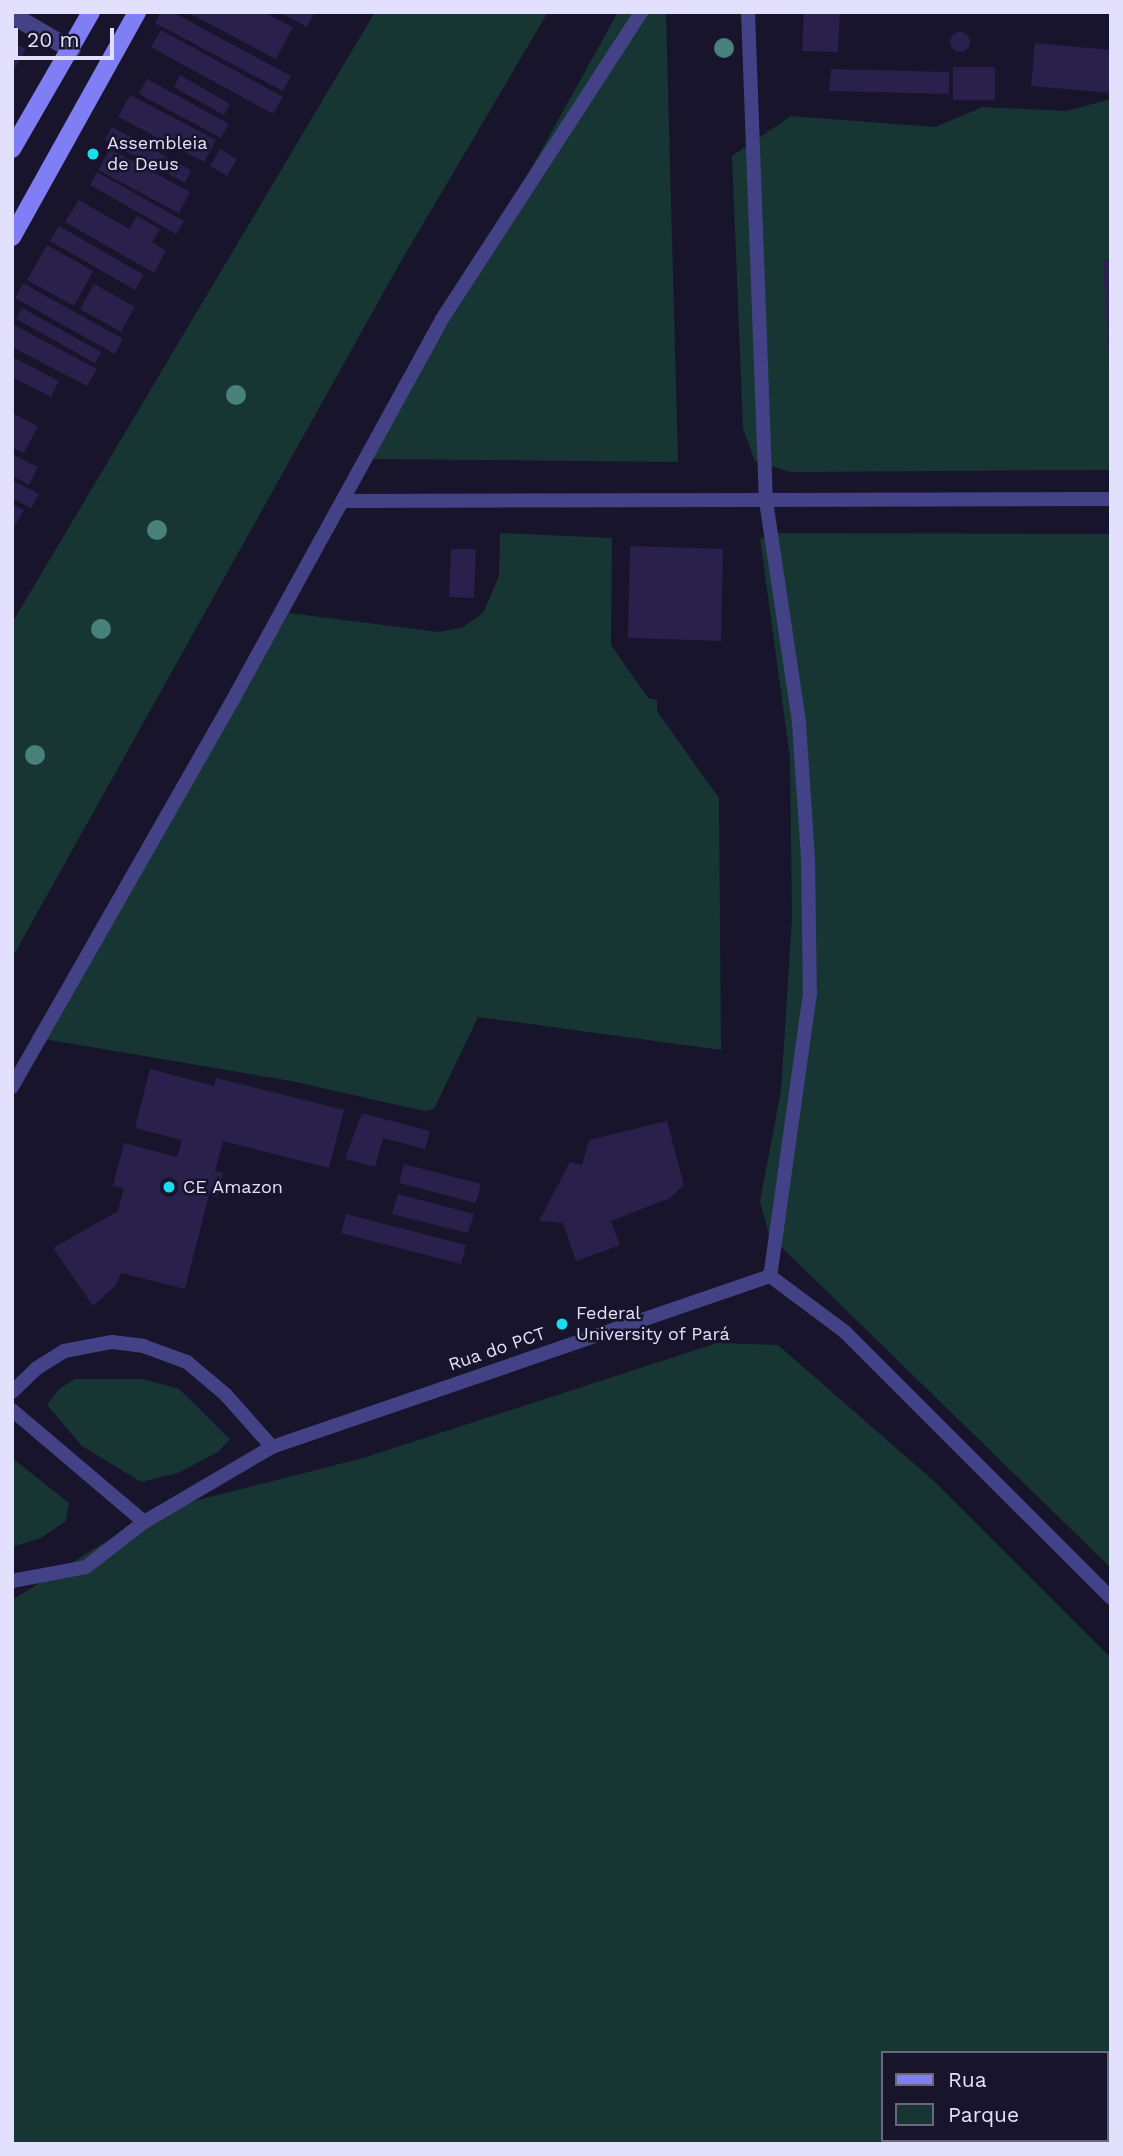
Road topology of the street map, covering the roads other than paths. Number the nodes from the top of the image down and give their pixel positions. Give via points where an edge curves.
1 (91, 12) edge
2 (137, 12) edge
3 (641, 12) edge
4 (748, 12) edge
5 (12, 15) edge
6 (72, 50) junction
7 (12, 149) edge
8 (12, 237) edge
9 (1111, 499) edge
10 (343, 501) junction
11 (766, 501) junction
12 (12, 1087) edge
13 (770, 1276) junction
14 (12, 1392) edge
15 (12, 1410) edge
16 (272, 1447) junction
17 (144, 1522) junction
18 (12, 1581) edge
19 (1111, 1598) edge

1 - 6 main road
2 - 8 main road
3 - 10 lane via 442,319
4 - 11 lane
5 - 6 street
6 - 7 main road
9 - 11 lane
10 - 11 lane
10 - 12 lane
11 - 13 lane via 799,723 810,993
13 - 16 lane, Rua do PCT
13 - 19 lane via 845,1332
14 - 16 lane via 64,1351 112,1342 143,1346 187,1362 226,1395
15 - 17 lane
16 - 17 lane, Rua do PCT
17 - 18 lane, Rua do PCT via 86,1567

